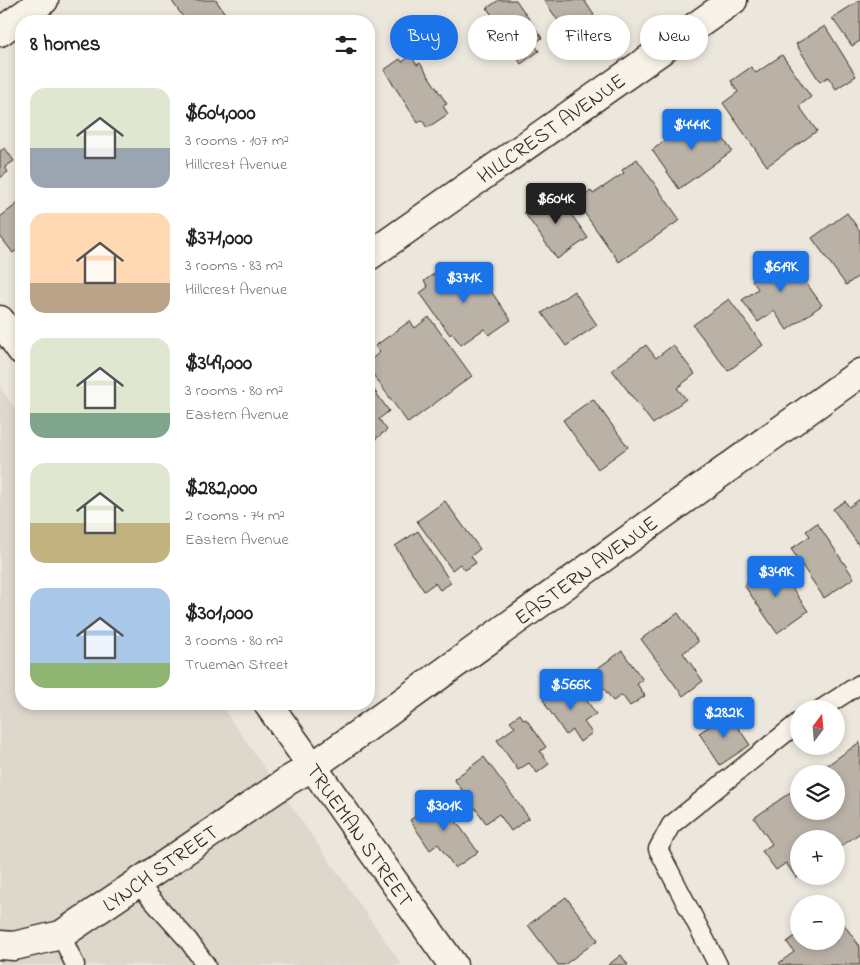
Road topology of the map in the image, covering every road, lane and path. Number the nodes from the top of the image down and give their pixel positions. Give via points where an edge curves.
1 (44, 0) edge
2 (733, 0) edge
3 (23, 15) edge
4 (15, 21) edge
5 (0, 32) edge
6 (375, 252) edge
7 (0, 320) edge
8 (15, 341) edge
9 (860, 373) edge
10 (860, 684) edge
11 (834, 700) edge
12 (272, 710) edge
13 (790, 729) edge
14 (312, 767) junction
15 (137, 883) junction
16 (61, 935) junction
17 (0, 945) edge
18 (75, 965) edge
19 (206, 965) edge
20 (453, 965) edge
21 (718, 965) edge

1 - 3 street
2 - 6 street, HILLCREST AVENUE
4 - 5 street
7 - 8 street
9 - 14 street, EASTERN AVENUE
10 - 11 lane
12 - 14 street, TRUEMAN STREET
13 - 21 lane via 671,826 658,849
14 - 15 street, LYNCH STREET
14 - 20 street, TRUEMAN STREET
15 - 16 street, LYNCH STREET
15 - 19 lane
16 - 17 street, LYNCH STREET via 14,946
16 - 18 lane

